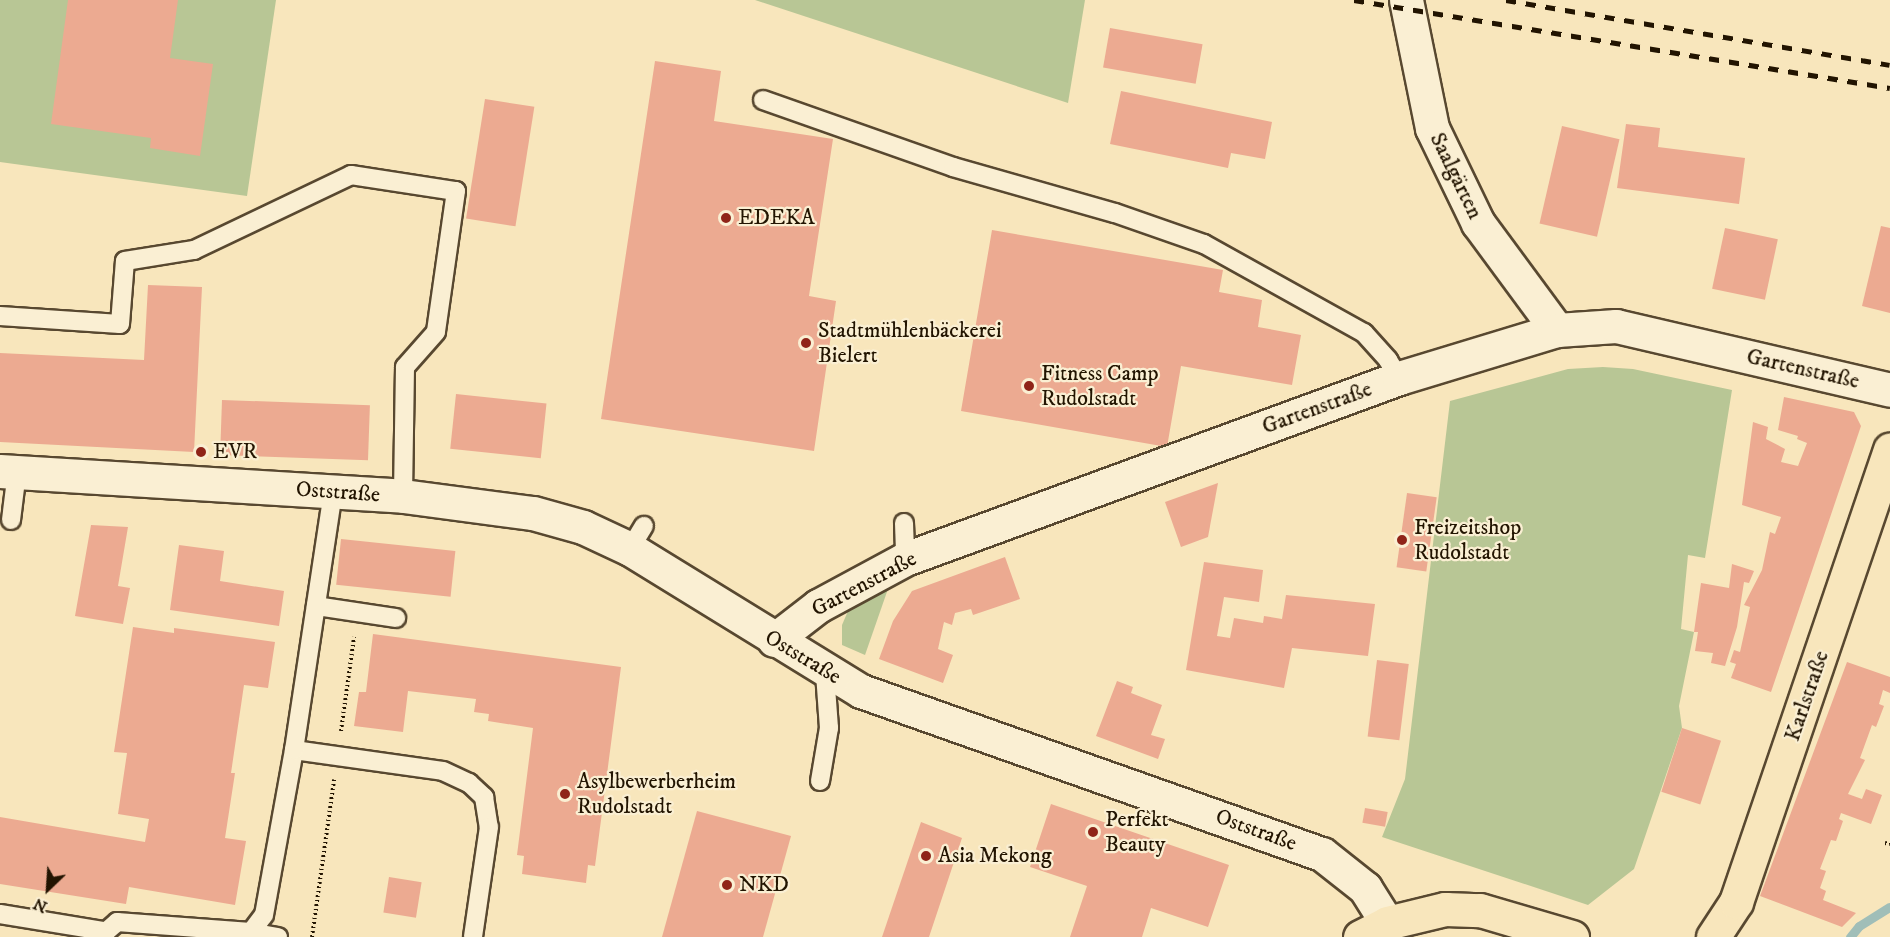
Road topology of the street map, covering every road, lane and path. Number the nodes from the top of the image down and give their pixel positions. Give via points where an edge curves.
1 (1406, 0) edge
2 (764, 100) dead end
3 (0, 316) edge
4 (1557, 330) junction
5 (1399, 378) junction
6 (1890, 390) edge
7 (1890, 450) edge
8 (8, 471) edge
9 (333, 492) junction
10 (403, 496) junction
11 (11, 520) dead end
12 (904, 523) dead end
13 (905, 559) junction
14 (316, 606) junction
15 (396, 618) dead end
16 (774, 640) junction
17 (825, 673) junction
18 (294, 750) junction
19 (820, 781) dead end
20 (0, 914) edge
21 (1373, 930) edge
22 (101, 934) edge
23 (250, 934) edge
24 (278, 937) edge
25 (472, 937) edge
26 (1572, 937) edge
27 (1713, 937) edge

1 - 4 main road, Saalgärten via 1432,128 1478,223
2 - 5 lane via 953,167 1115,213 1204,244 1364,333
3 - 10 lane via 120,324 125,261 194,250 351,175 456,191 436,332 405,367
4 - 5 main road, Gartenstraße
4 - 6 main road, Gartenstraße via 1616,326
5 - 13 main road, Gartenstraße
7 - 27 main road, Karlstraße via 1736,902
8 - 9 main road, Oststraße
8 - 11 lane
9 - 10 main road, Oststraße
9 - 14 lane
10 - 16 main road, Oststraße via 533,513 637,538
12 - 13 lane
13 - 16 main road, Gartenstraße via 818,606
14 - 15 lane
14 - 18 lane
16 - 17 main road, Oststraße
17 - 19 lane via 829,728
17 - 21 main road, Oststraße via 861,691 1322,854 1365,888
18 - 23 lane via 264,915
18 - 25 lane via 443,771 469,783 484,797 489,827
20 - 22 lane
21 - 26 main road, Oststraße via 1445,909 1480,910
22 - 23 lane via 117,922
23 - 24 lane

